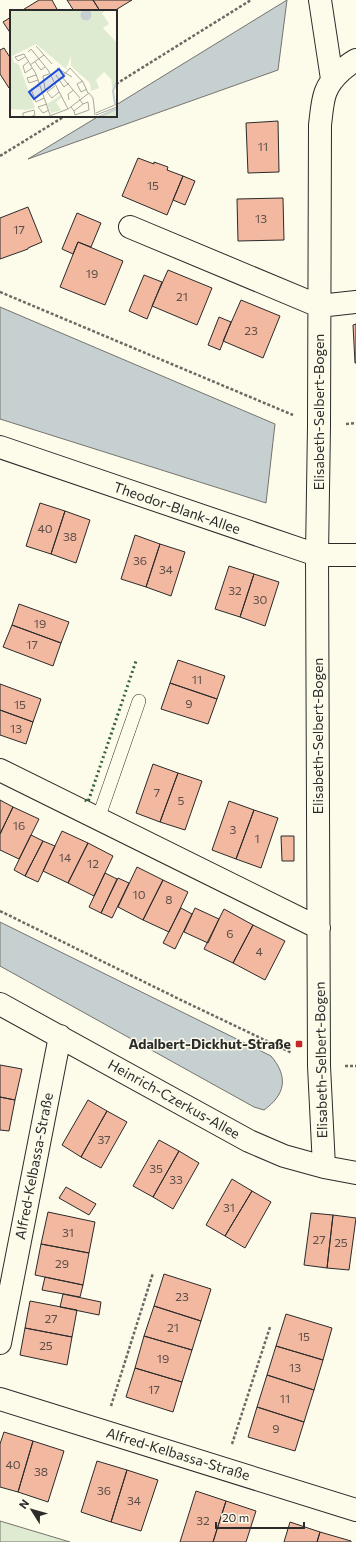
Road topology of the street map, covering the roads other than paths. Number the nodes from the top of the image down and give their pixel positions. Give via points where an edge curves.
1 (320, 0) edge
2 (356, 60) edge
3 (332, 79) junction
4 (130, 227) dead end
5 (356, 302) edge
6 (319, 306) junction
7 (0, 448) edge
8 (356, 555) edge
9 (317, 556) junction
10 (139, 701) dead end
11 (0, 770) edge
12 (98, 819) junction
13 (319, 928) junction
14 (0, 1004) edge
15 (60, 1036) junction
16 (324, 1167) junction
17 (356, 1173) edge
18 (0, 1343) edge
19 (0, 1399) edge
20 (356, 1510) edge

1 - 3 street
2 - 3 street, Elisabeth-Selbert-Bogen
3 - 6 street, Elisabeth-Selbert-Bogen via 324,95 320,125
4 - 6 street
5 - 6 street
6 - 9 street, Elisabeth-Selbert-Bogen
7 - 9 street, Theodor-Blank-Allee
8 - 9 street, Theodor-Blank-Allee
9 - 13 street, Elisabeth-Selbert-Bogen
10 - 12 lane
11 - 12 street
12 - 13 street
13 - 16 street, Elisabeth-Selbert-Bogen via 319,1066
14 - 15 street, Heinrich-Czerkus-Allee
15 - 16 street, Heinrich-Czerkus-Allee via 249,1140 284,1156
15 - 18 street, Alfred-Kelbassa-Straße
16 - 17 street, Heinrich-Czerkus-Allee
19 - 20 street, Alfred-Kelbassa-Straße

